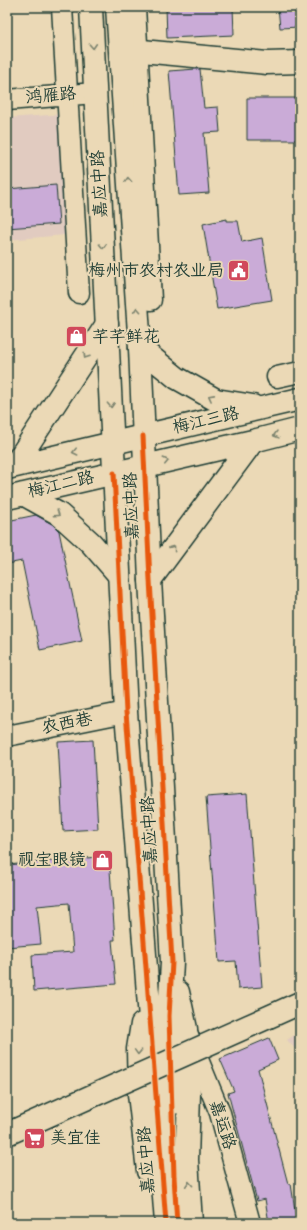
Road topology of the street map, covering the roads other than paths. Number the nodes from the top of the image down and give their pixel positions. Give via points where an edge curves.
1 (62, 7) edge
2 (91, 7) edge
3 (117, 7) edge
4 (135, 7) edge
5 (142, 51) dead end
6 (300, 62) edge
7 (95, 93) junction
8 (67, 95) junction
9 (7, 100) edge
10 (79, 293) dead end
11 (151, 300) dead end
12 (107, 324) junction
13 (140, 348) junction
14 (300, 372) edge
15 (277, 377) dead end
16 (300, 399) edge
17 (262, 408) junction
18 (300, 429) edge
19 (143, 436) junction
20 (253, 441) junction
21 (113, 443) junction
22 (145, 466) junction
23 (10, 467) edge
24 (114, 473) junction
25 (15, 496) edge
26 (119, 575) junction
27 (150, 580) junction
28 (126, 712) junction
29 (7, 736) edge
30 (172, 962) junction
31 (148, 986) junction
32 (300, 1003) edge
33 (186, 1029) junction
34 (7, 1134) edge
35 (153, 1223) edge
36 (166, 1223) edge
37 (177, 1223) edge
38 (191, 1223) edge
39 (250, 1223) edge

1 - 8 street
2 -> 7 main road, 嘉应中路
13 -> 3 main road, 嘉应中路
4 - 11 street
5 - 6 main road via 268,63
7 - 8 street, 鸿雁路
7 -> 12 main road, 嘉应中路
8 - 9 street, 鸿雁路
8 - 10 street
12 -> 21 main road, 嘉应中路
12 -> 23 main road
17 -> 13 main road via 216,400 178,378
13 - 19 main road, 嘉应中路
14 - 15 street
16 - 17 main road, 梅江三路
17 - 19 main road, 梅江三路
18 -> 20 main road, 梅江三路
19 - 21 main road, 梅江三路
19 - 22 main road, 嘉应中路
22 -> 20 main road, 梅江三路
27 -> 20 main road
21 -> 23 main road, 梅江二路
21 - 24 main road, 嘉应中路
22 - 24 main road, 梅江三路
22 - 27 main road, 嘉应中路
24 - 25 main road, 梅江二路
24 - 26 main road, 嘉应中路
25 -> 26 main road via 58,514 91,543
26 - 28 main road, 嘉应中路
27 - 30 main road, 嘉应中路
28 - 29 street, 农西巷
28 - 31 main road, 嘉应中路
30 - 33 main road
30 - 37 main road, 嘉应中路 via 168,1016
31 -> 35 main road via 138,1049 139,1094
31 - 36 main road, 嘉应中路
32 - 34 main road, bridge
38 -> 33 main road via 187,1160 189,1094
33 - 39 street, 嘉运路 via 220,1113

